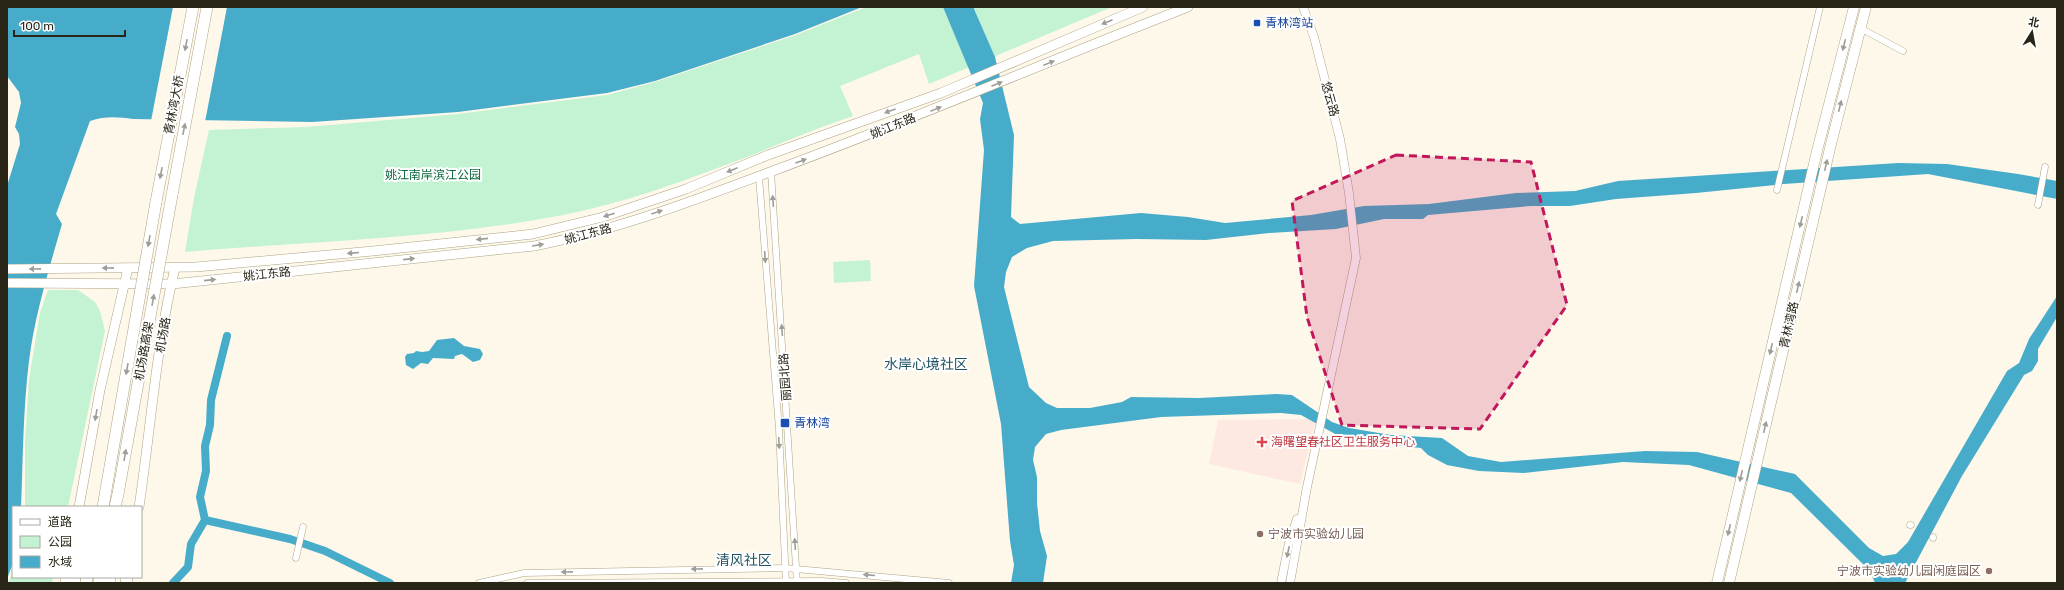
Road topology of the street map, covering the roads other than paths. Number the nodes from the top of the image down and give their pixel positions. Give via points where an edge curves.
1 (193, 7) edge
2 (207, 7) edge
3 (1143, 7) edge
4 (1188, 7) edge
5 (1303, 7) edge
6 (1820, 7) edge
7 (1854, 7) edge
8 (1866, 7) edge
9 (1860, 28) junction
10 (1903, 51) dead end
11 (2045, 167) dead end
12 (771, 172) junction
13 (759, 177) junction
14 (1777, 190) dead end
15 (172, 195) joint
16 (156, 202) joint
17 (2038, 203) dead end
18 (128, 268) junction
19 (176, 268) junction
20 (7, 269) edge
21 (7, 283) edge
22 (124, 284) junction
23 (172, 284) junction
24 (1307, 487) junction
25 (79, 506) edge
26 (102, 506) edge
27 (116, 506) edge
28 (139, 506) edge
29 (303, 527) dead end
30 (296, 558) dead end
31 (785, 568) junction
32 (796, 568) junction
33 (786, 582) edge
34 (797, 582) edge
35 (479, 583) edge
36 (527, 583) edge
37 (846, 583) edge
38 (949, 583) edge
39 (1281, 583) edge
40 (1290, 583) edge
41 (1717, 583) edge
42 (1729, 583) edge

1 -> 16 highway, 青林湾大桥
15 -> 2 highway, 青林湾大桥
3 -> 19 main road, 姚江东路 via 940,93 686,189 603,217 533,234
12 -> 4 main road, 姚江东路 via 982,91
5 - 24 street, 悠云路 via 1314,37 1340,139 1356,258
6 - 14 street
7 -> 41 main road, 青林湾路 via 1817,152
8 - 9 main road
9 - 10 street
42 -> 9 main road, 青林湾路 via 1830,144
11 - 17 street
12 - 13 main road, 姚江东路
32 -> 12 street, 丽园北路
23 -> 13 main road, 姚江东路 via 547,243 604,230
13 -> 31 street, 丽园北路 via 779,429
27 -> 15 highway, 机场路高架, bridge
16 -> 26 highway, 机场路高架, bridge
18 - 19 main road, 姚江东路
18 -> 20 main road, 姚江东路
18 - 22 main road
19 - 23 main road, 机场路
21 - 22 main road, 姚江东路
22 - 23 main road, 姚江东路
22 -> 25 main road via 100,390
23 - 28 main road, 机场路 via 151,403
24 -> 39 street via 1289,543
24 - 40 street
29 - 30 street
31 - 32 street
31 - 33 street, 丽园北路
31 -> 35 street via 524,573
32 - 34 street, 丽园北路
38 -> 32 street
33 - 34 street
33 - 36 street
34 - 37 street

